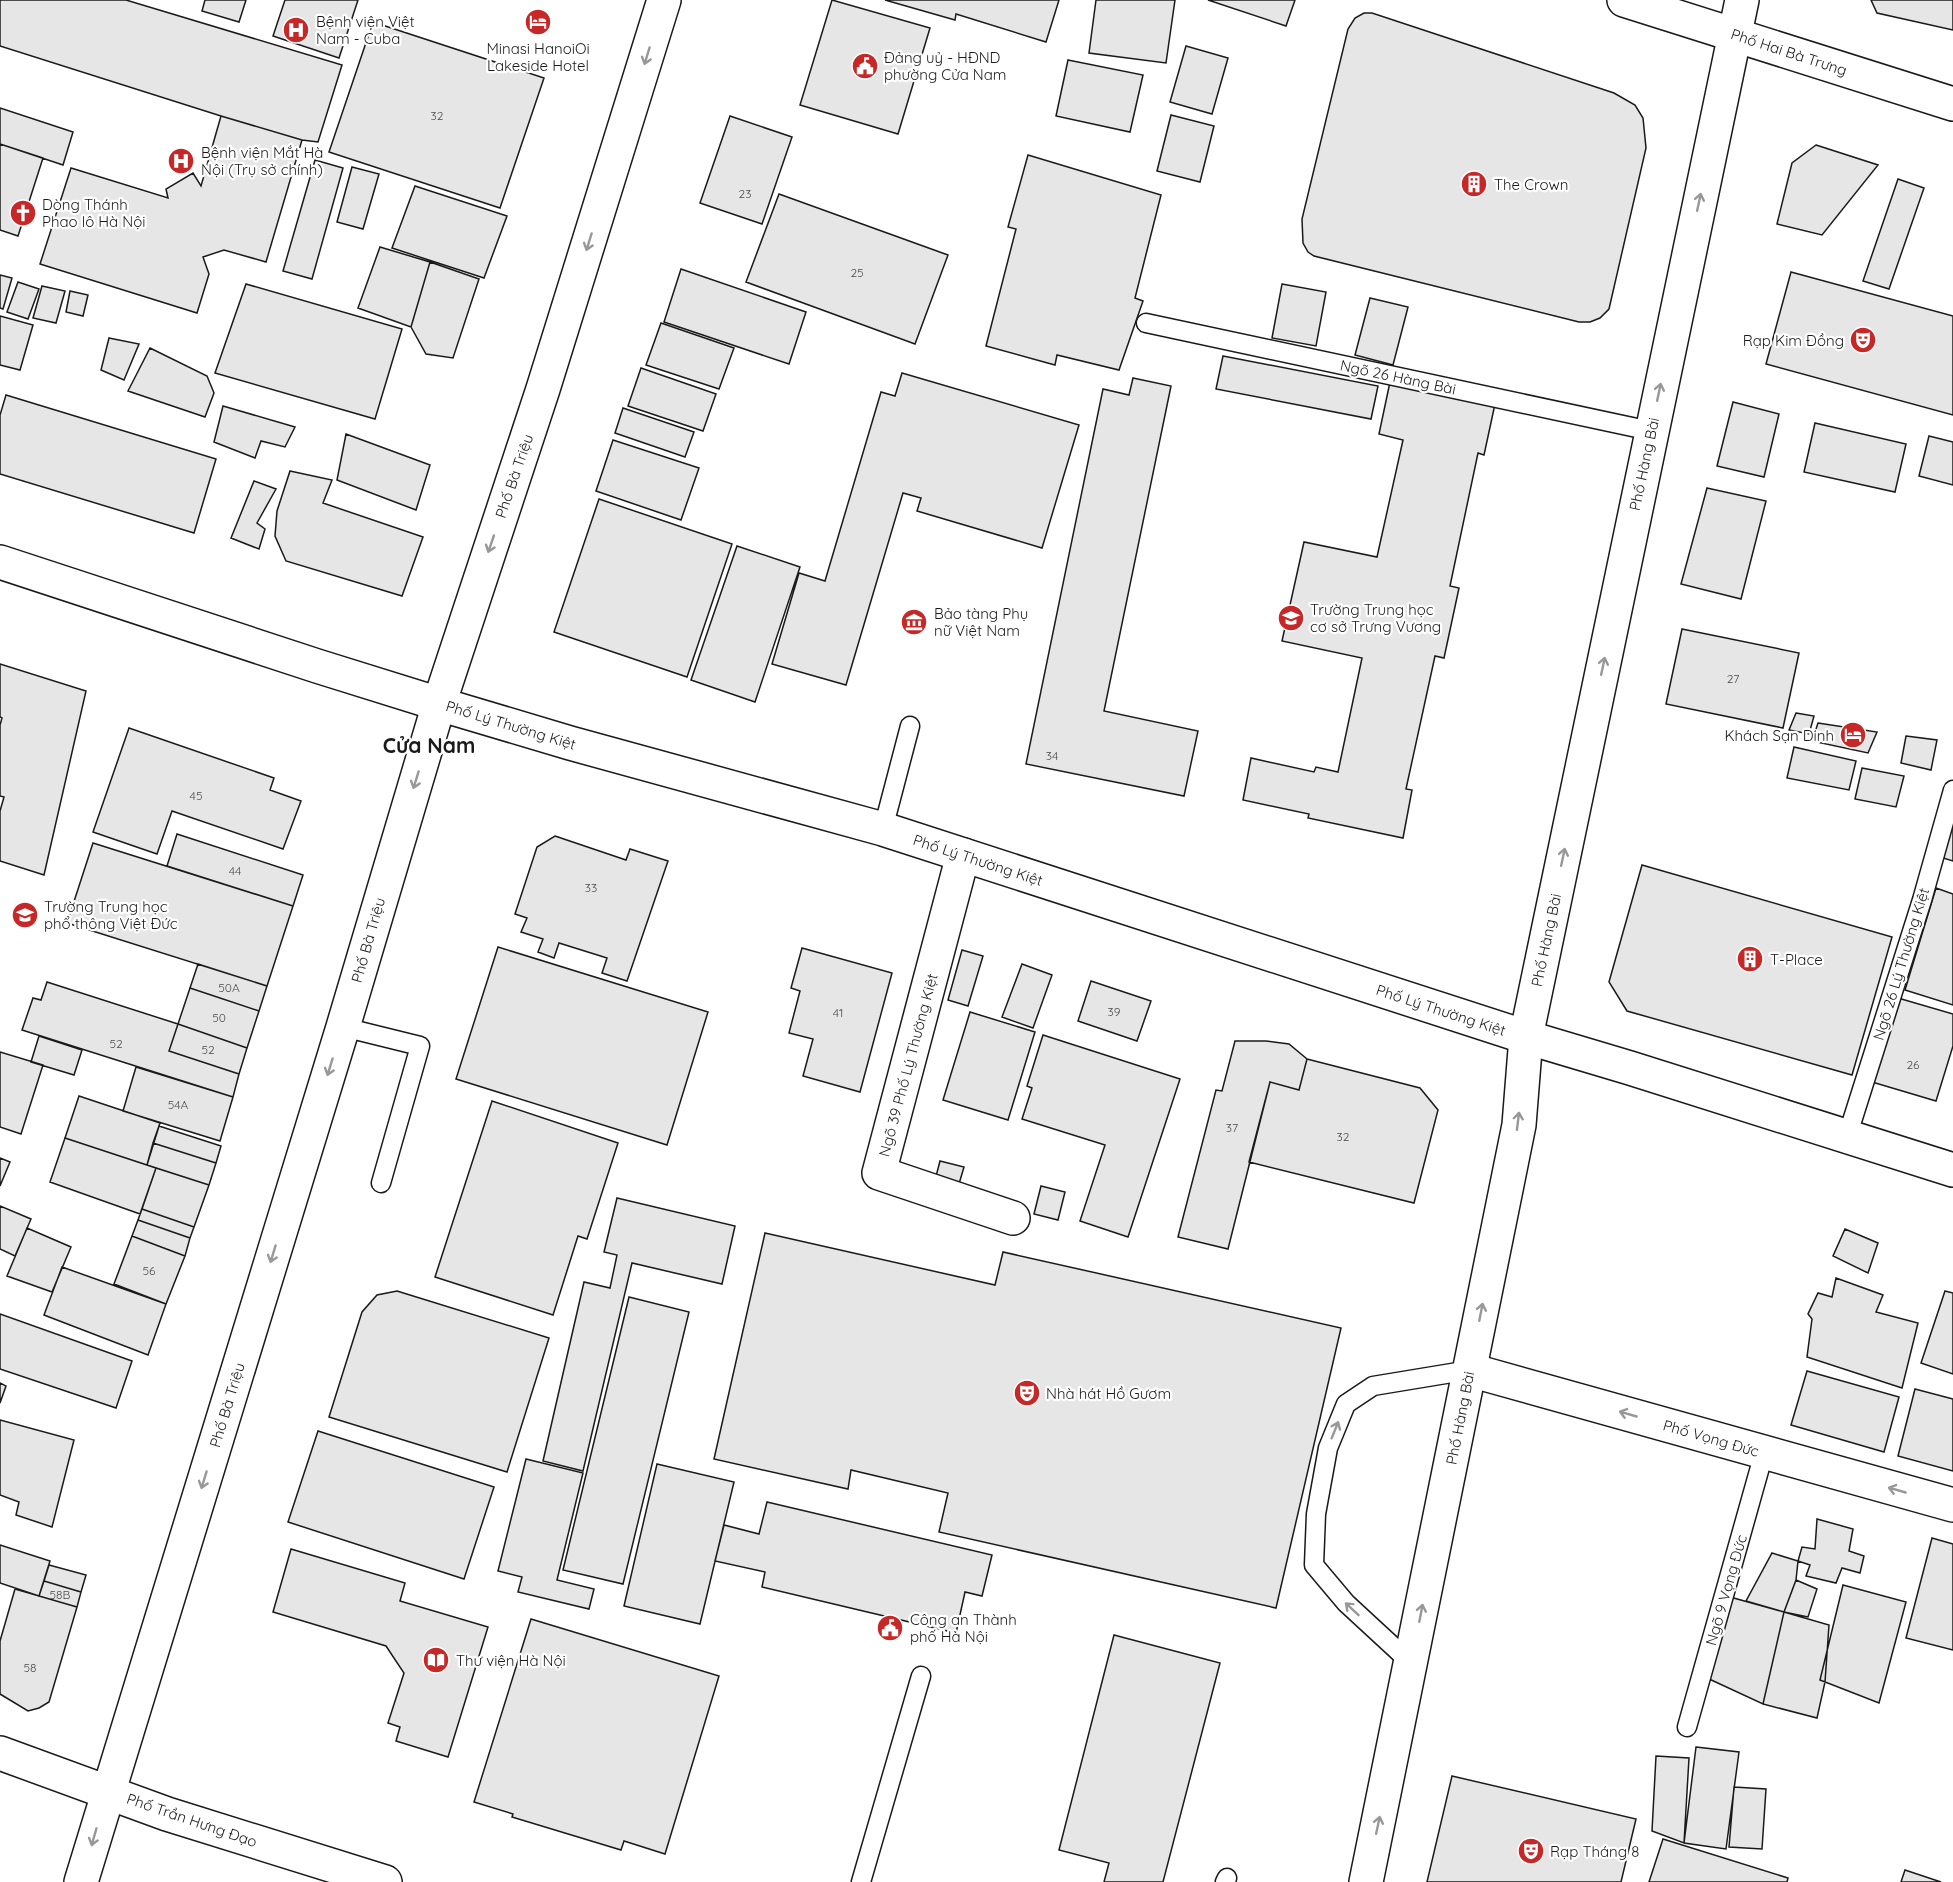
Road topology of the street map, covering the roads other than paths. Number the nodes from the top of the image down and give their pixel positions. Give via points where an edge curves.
1 (664, 0) edge
2 (1624, 0) edge
3 (1742, 0) edge
4 (1734, 34) junction
5 (1953, 104) edge
6 (1146, 323) dead end
7 (1651, 430) junction
8 (0, 562) edge
9 (438, 704) junction
10 (909, 726) dead end
11 (1953, 790) edge
12 (883, 829) junction
13 (963, 855) junction
14 (343, 1027) junction
15 (1526, 1037) junction
16 (1847, 1137) junction
17 (1953, 1170) edge
18 (381, 1183) dead end
19 (1012, 1218) dead end
20 (1470, 1370) junction
21 (1764, 1453) junction
22 (1953, 1505) edge
23 (1411, 1662) junction
24 (921, 1676) dead end
25 (1687, 1727) dead end
26 (0, 1754) edge
27 (107, 1791) junction
28 (81, 1882) edge
29 (385, 1882) edge
30 (861, 1882) edge
31 (1366, 1882) edge

1 -> 9 main road, Phố Bà Triệu via 543,389
2 - 4 main road, Phố Hai Bà Trưng
3 - 4 main road, Phố Hàng Bài
4 - 5 main road, Phố Hai Bà Trưng
7 -> 4 main road, Phố Hàng Bài
6 - 7 lane, Ngõ 26 Hàng Bài
15 -> 7 main road, Phố Hàng Bài
8 - 9 main road, Phố Lý Thường Kiệt
9 - 12 main road, Phố Lý Thường Kiệt
9 -> 14 main road, Phố Bà Triệu
10 - 12 lane
11 - 16 lane, Ngõ 26 Lý Thường Kiệt
12 - 13 main road, Phố Lý Thường Kiệt
13 - 15 main road, Phố Lý Thường Kiệt
13 - 19 main road, Ngõ 39 Phố Lý Thường Kiệt via 879,1173
14 - 18 lane via 420,1046
14 -> 27 main road, Phố Bà Triệu
15 - 16 main road, Phố Lý Thường Kiệt
20 -> 15 main road, Phố Hàng Bài via 1519,1125
16 - 17 main road, Phố Lý Thường Kiệt
21 -> 20 main road, Phố Vọng Đức
23 -> 20 main road, Phố Hàng Bài
23 -> 20 lane via 1346,1603 1314,1564 1316,1514 1328,1448 1346,1404 1372,1386
22 -> 21 main road, Phố Vọng Đức
21 - 25 lane, Ngõ 9 Vọng Đức
31 -> 23 main road, Phố Hàng Bài
24 - 30 lane
26 - 27 main road, Phố Trần Hưng Đạo
27 -> 28 main road, Phố Bà Triệu
27 - 29 main road, Phố Trần Hưng Đạo via 167,1814

